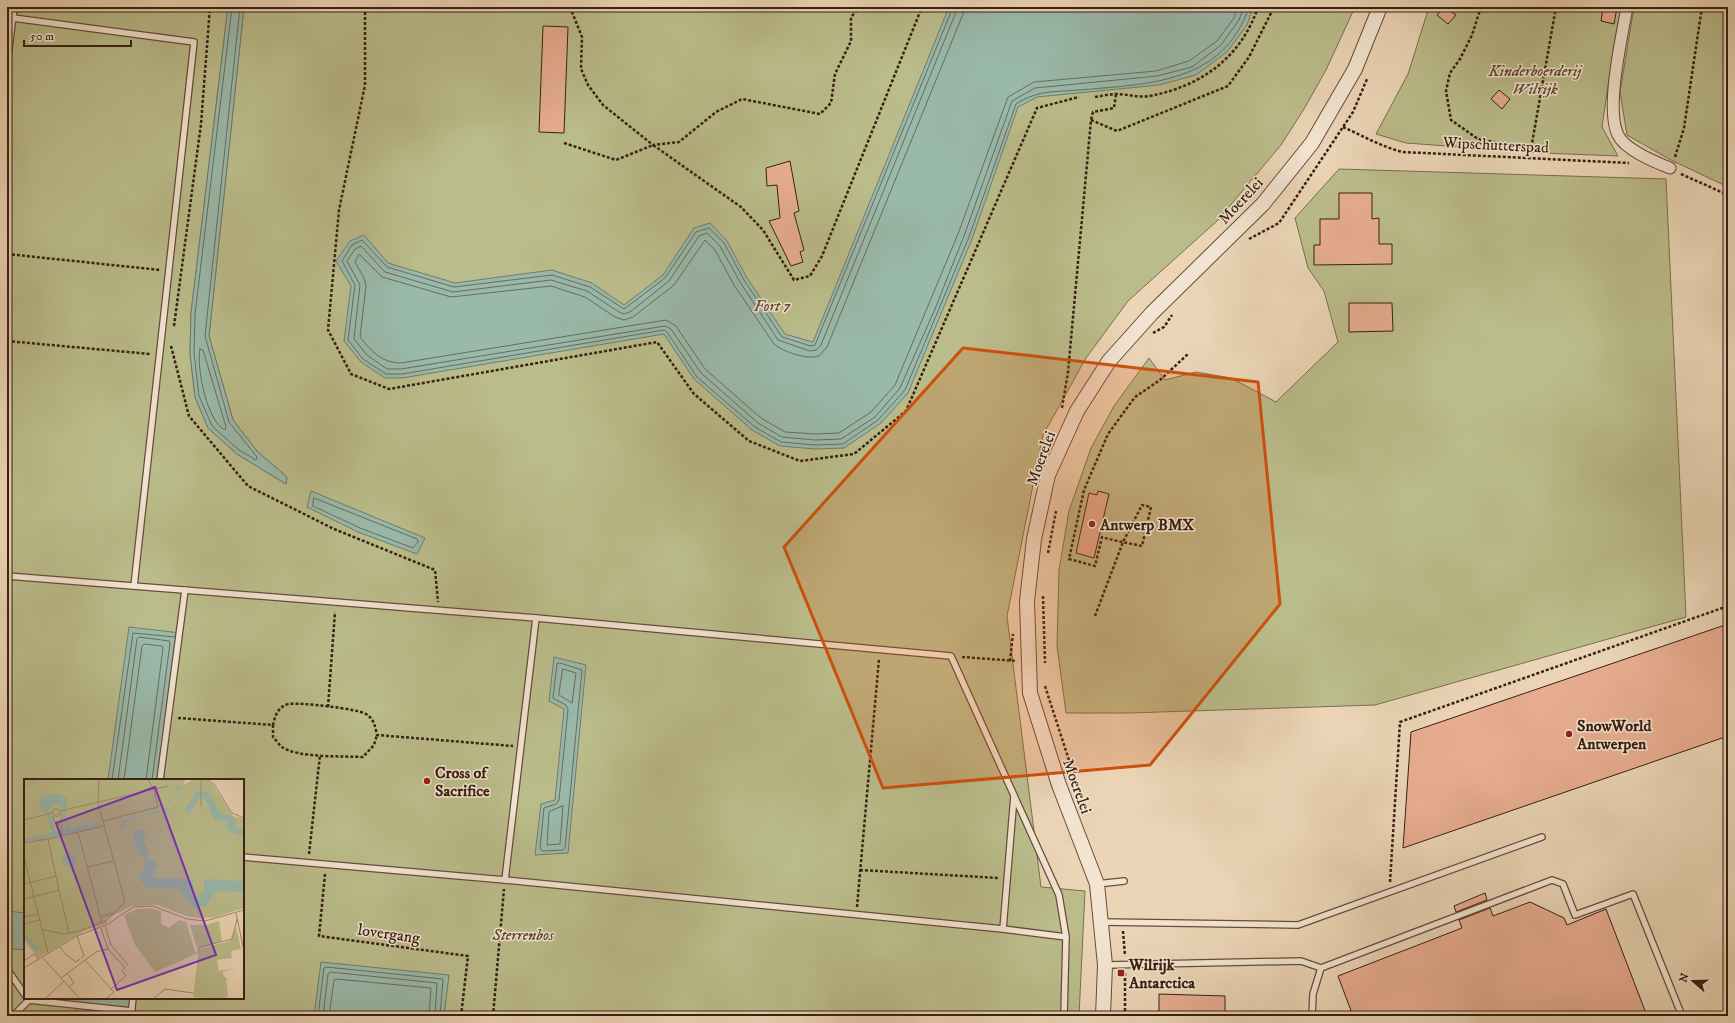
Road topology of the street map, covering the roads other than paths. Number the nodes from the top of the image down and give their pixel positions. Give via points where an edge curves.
1 (14, 7) edge
2 (1380, 7) edge
3 (1627, 7) edge
4 (10, 19) edge
5 (7, 65) edge
6 (1670, 168) road end
7 (7, 576) edge
8 (134, 586) junction
9 (185, 590) junction
10 (536, 618) junction
11 (160, 779) edge
12 (1014, 794) junction
13 (1542, 837) dead end
14 (244, 857) edge
15 (505, 880) junction
16 (1124, 881) dead end
17 (1097, 884) junction
18 (1101, 922) junction
19 (1003, 929) junction
20 (1066, 937) junction
21 (1105, 965) junction
22 (1320, 968) junction
23 (7, 969) edge
24 (24, 993) edge
25 (26, 999) edge
26 (39, 999) edge
27 (133, 999) edge
28 (132, 1013) edge
29 (13, 1016) edge
30 (1064, 1016) edge
31 (1103, 1016) edge
32 (1312, 1016) edge
33 (1682, 1016) edge

1 - 4 lane
2 - 17 street, Moerelei via 1355,69 1312,143 1263,204 1152,313 1109,362 1077,411 1048,476 1034,539 1027,601 1030,693 1054,770
3 - 6 street via 1614,92 1613,116 1618,136 1628,146
4 - 5 lane
4 - 8 lane via 194,42
7 - 8 lane
8 - 9 lane
9 - 10 lane
9 - 11 lane
10 - 12 lane via 951,656
10 - 15 lane
12 - 19 lane
12 - 20 lane via 1059,894
13 - 18 lane via 1298,925
14 - 15 lane
15 - 19 lane
16 - 17 lane
17 - 18 street, Moerelei
18 - 21 street, Moerelei
19 - 20 lane
20 - 30 lane
21 - 22 lane via 1301,961
21 - 31 street, Moerelei
22 - 32 lane via 1313,994
22 - 33 lane via 1552,880 1563,884 1576,915 1633,894
23 - 24 lane
25 - 29 lane
26 - 28 lane
27 - 28 lane

